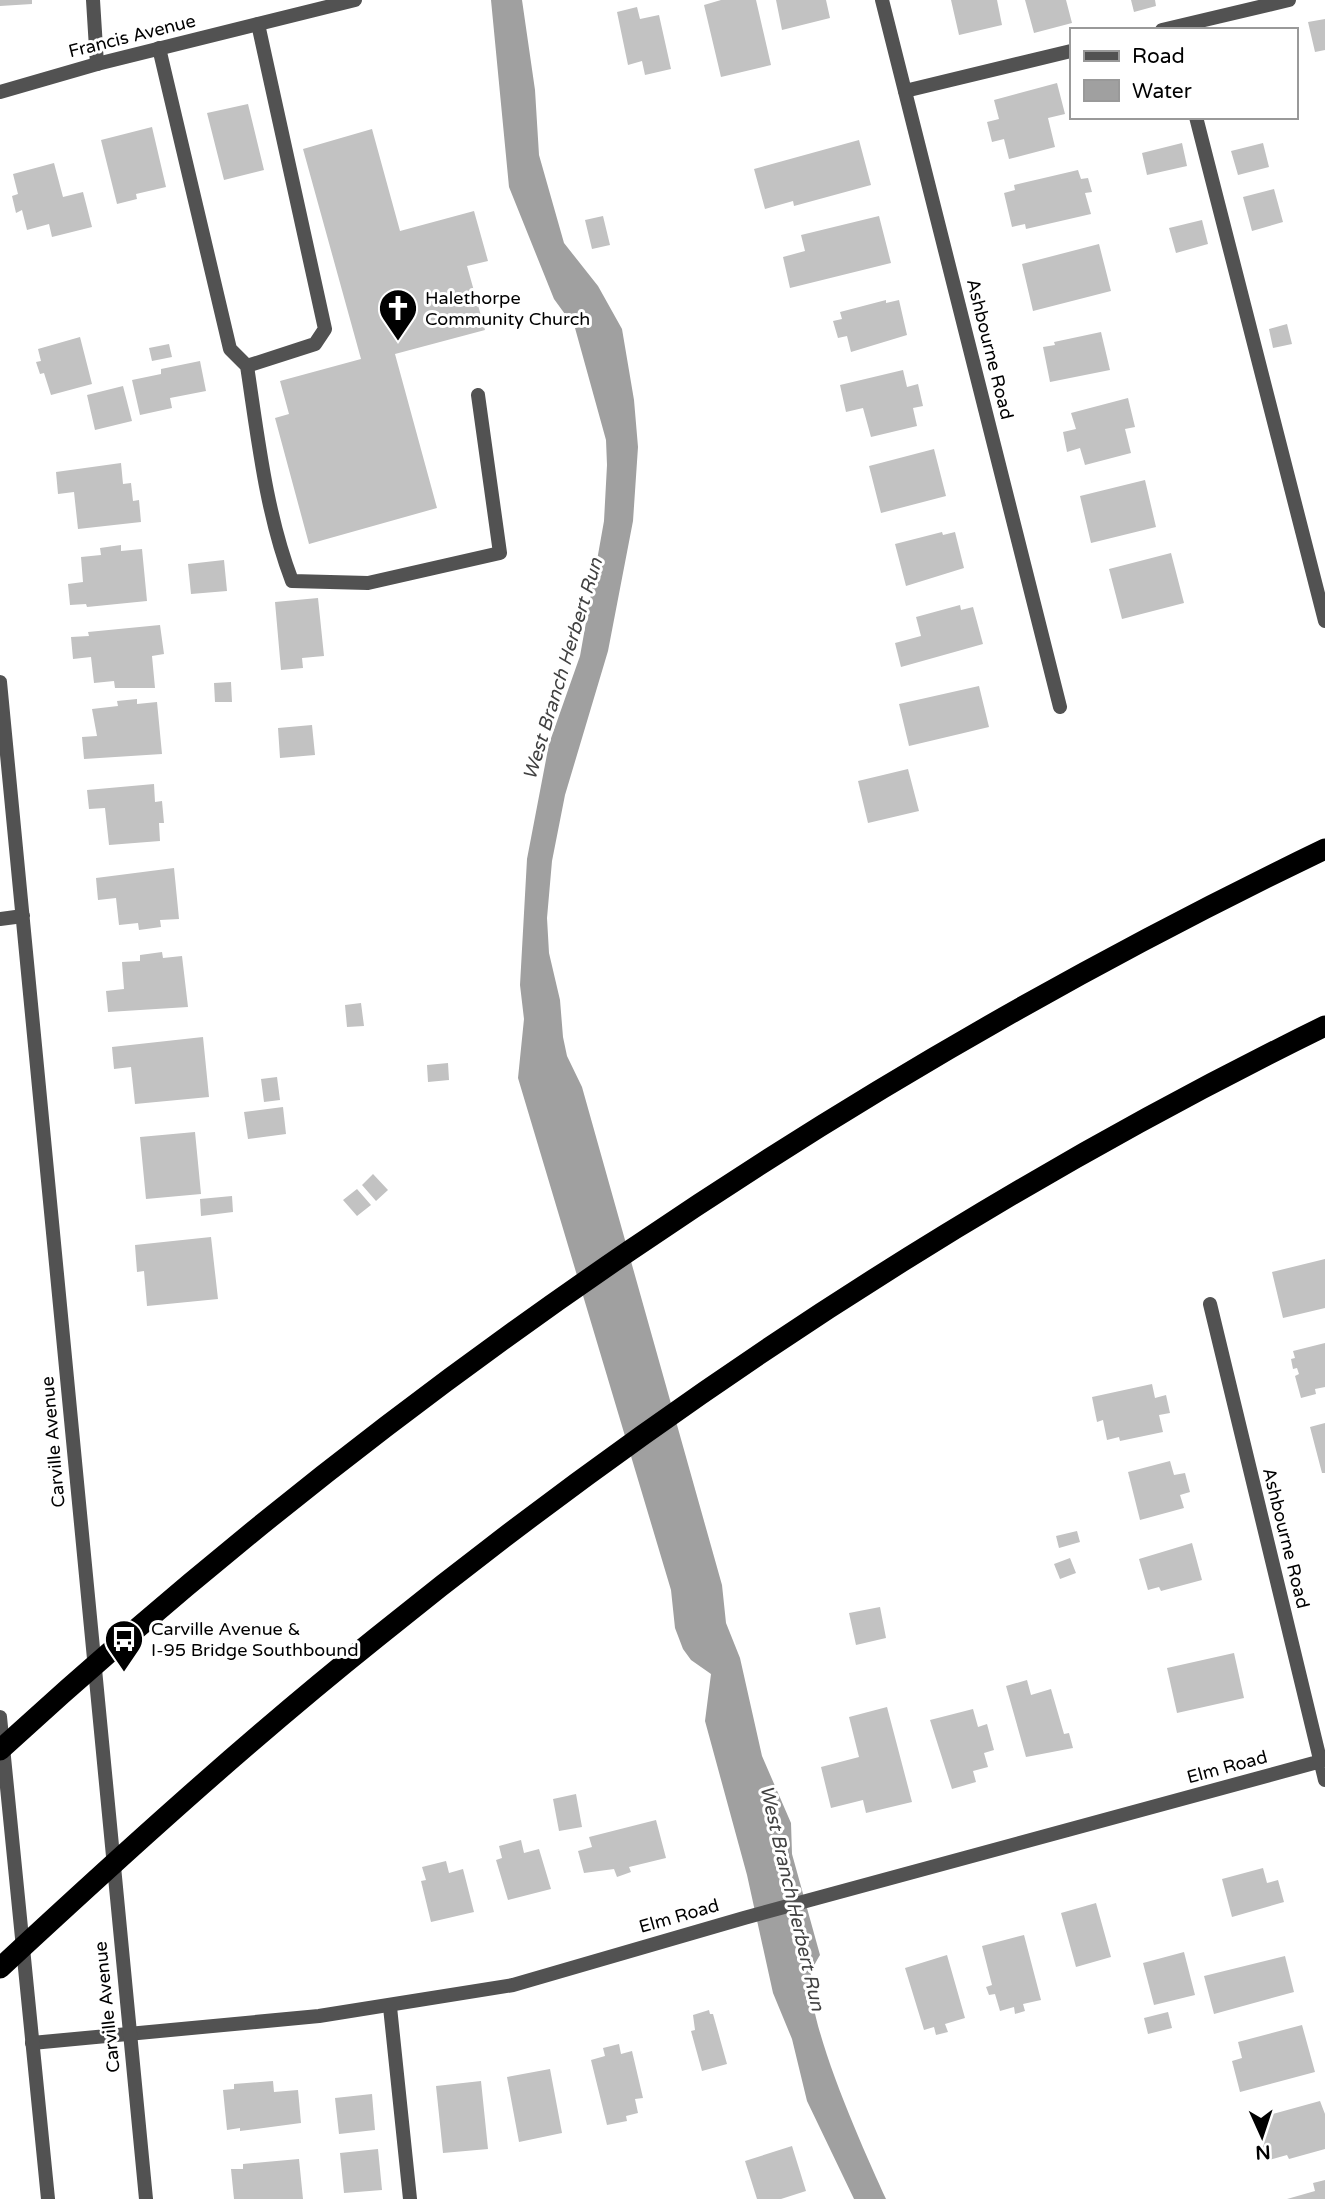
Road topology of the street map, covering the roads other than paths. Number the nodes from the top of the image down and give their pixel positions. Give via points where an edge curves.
1 (93, 0) edge
2 (355, 0) edge
3 (882, 0) edge
4 (1289, 0) edge
5 (258, 24) junction
6 (1173, 28) edge
7 (159, 48) junction
8 (1070, 51) edge
9 (97, 64) junction
10 (905, 91) junction
11 (0, 92) edge
12 (1197, 119) edge
13 (247, 366) junction
14 (478, 394) dead end
15 (1325, 621) edge
16 (0, 682) edge
17 (1060, 707) dead end
18 (1325, 849) edge
19 (23, 916) junction
20 (0, 919) edge
21 (1325, 1026) edge
22 (1210, 1304) dead end
23 (0, 1717) edge
24 (0, 1750) edge
25 (1323, 1760) edge
26 (1325, 1780) edge
27 (0, 1968) edge
28 (390, 2007) junction
29 (128, 2034) junction
30 (32, 2043) junction
31 (48, 2199) edge
32 (146, 2199) edge
33 (410, 2199) edge

1 - 9 street
2 - 5 street, Francis Avenue
3 - 10 street, Ashbourne Road
4 - 6 street
5 - 7 street, Francis Avenue
5 - 13 street via 325,329 315,344
7 - 9 street, Francis Avenue
7 - 13 street via 230,349
8 - 10 street
9 - 11 street, Francis Avenue
10 - 17 street, Ashbourne Road
12 - 15 street
13 - 14 street via 277,536 292,581 368,583 500,553
16 - 19 street, Carville Avenue
18 - 24 highway via 1145,938 923,1063 717,1191 575,1287 444,1382 192,1583
19 - 20 street
19 - 29 street, Carville Avenue
21 - 27 highway via 1044,1178 762,1352 519,1527 375,1638
22 - 25 street, Ashbourne Road
23 - 30 street
25 - 26 street, Ashbourne Road
25 - 28 street, Elm Road via 513,1985
28 - 29 street, Elm Road
28 - 33 street
29 - 30 street, Elm Road
29 - 32 street, Carville Avenue
30 - 31 street

